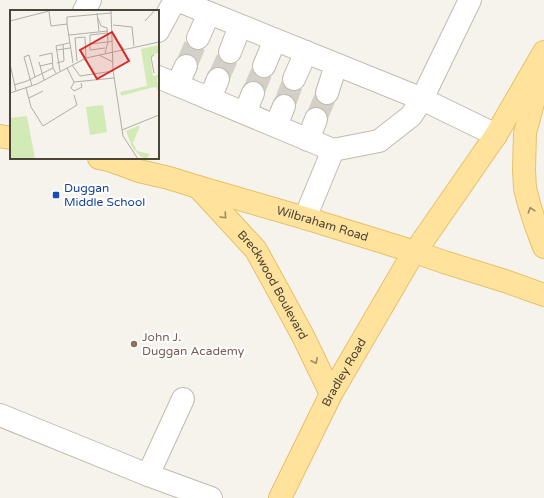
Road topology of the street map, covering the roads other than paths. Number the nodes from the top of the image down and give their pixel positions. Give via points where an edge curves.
1 (90, 0) edge
2 (176, 0) edge
3 (470, 0) edge
4 (85, 10) edge
5 (210, 13) junction
6 (240, 26) junction
7 (159, 29) edge
8 (198, 38) tunnel mouth
9 (275, 40) junction
10 (230, 52) tunnel mouth
11 (306, 52) junction
12 (544, 52) edge
13 (544, 62) edge
14 (336, 65) junction
15 (264, 66) tunnel mouth
16 (173, 76) edge
17 (218, 79) tunnel mouth
18 (294, 79) tunnel mouth
19 (253, 93) tunnel mouth
20 (327, 93) tunnel mouth
21 (210, 99) junction
22 (422, 99) junction
23 (284, 106) tunnel mouth
24 (244, 113) junction
25 (316, 119) tunnel mouth
26 (276, 126) junction
27 (496, 135) junction
28 (0, 136) edge
29 (10, 138) edge
30 (308, 140) junction
31 (333, 150) junction
32 (106, 159) edge
33 (198, 187) junction
34 (305, 218) junction
35 (544, 247) edge
36 (415, 252) junction
37 (544, 295) edge
38 (331, 394) junction
39 (183, 400) dead end
40 (0, 415) edge
41 (148, 475) junction
42 (211, 498) edge
43 (280, 498) edge

1 - 4 lane
2 - 5 lane
2 - 7 lane
3 - 22 lane
5 - 6 lane
5 - 8 lane
6 - 9 lane
6 - 10 lane
9 - 11 lane
9 - 15 lane
11 - 14 lane
11 - 18 lane
12 - 27 main road
35 -> 13 main road via 529,204 524,170 525,133
14 - 20 lane
14 - 22 lane
16 - 21 lane
17 - 21 lane
19 - 24 lane
21 - 24 lane
22 - 27 lane
22 - 31 lane via 411,116 379,141
23 - 26 lane
24 - 26 lane
25 - 30 lane
26 - 30 lane
27 - 36 main road
28 - 29 main road
30 - 31 lane
31 - 34 lane
32 - 33 main road, Wilbraham Road
33 - 34 main road, Wilbraham Road
33 -> 38 main road, Breckwood Boulevard via 256,250
34 - 36 main road, Wilbraham Road
36 - 37 main road, Wilbraham Road
36 - 38 main road, Bradley Road
38 - 43 main road, Bradley Road
39 - 41 lane
40 - 41 lane
41 - 42 lane

